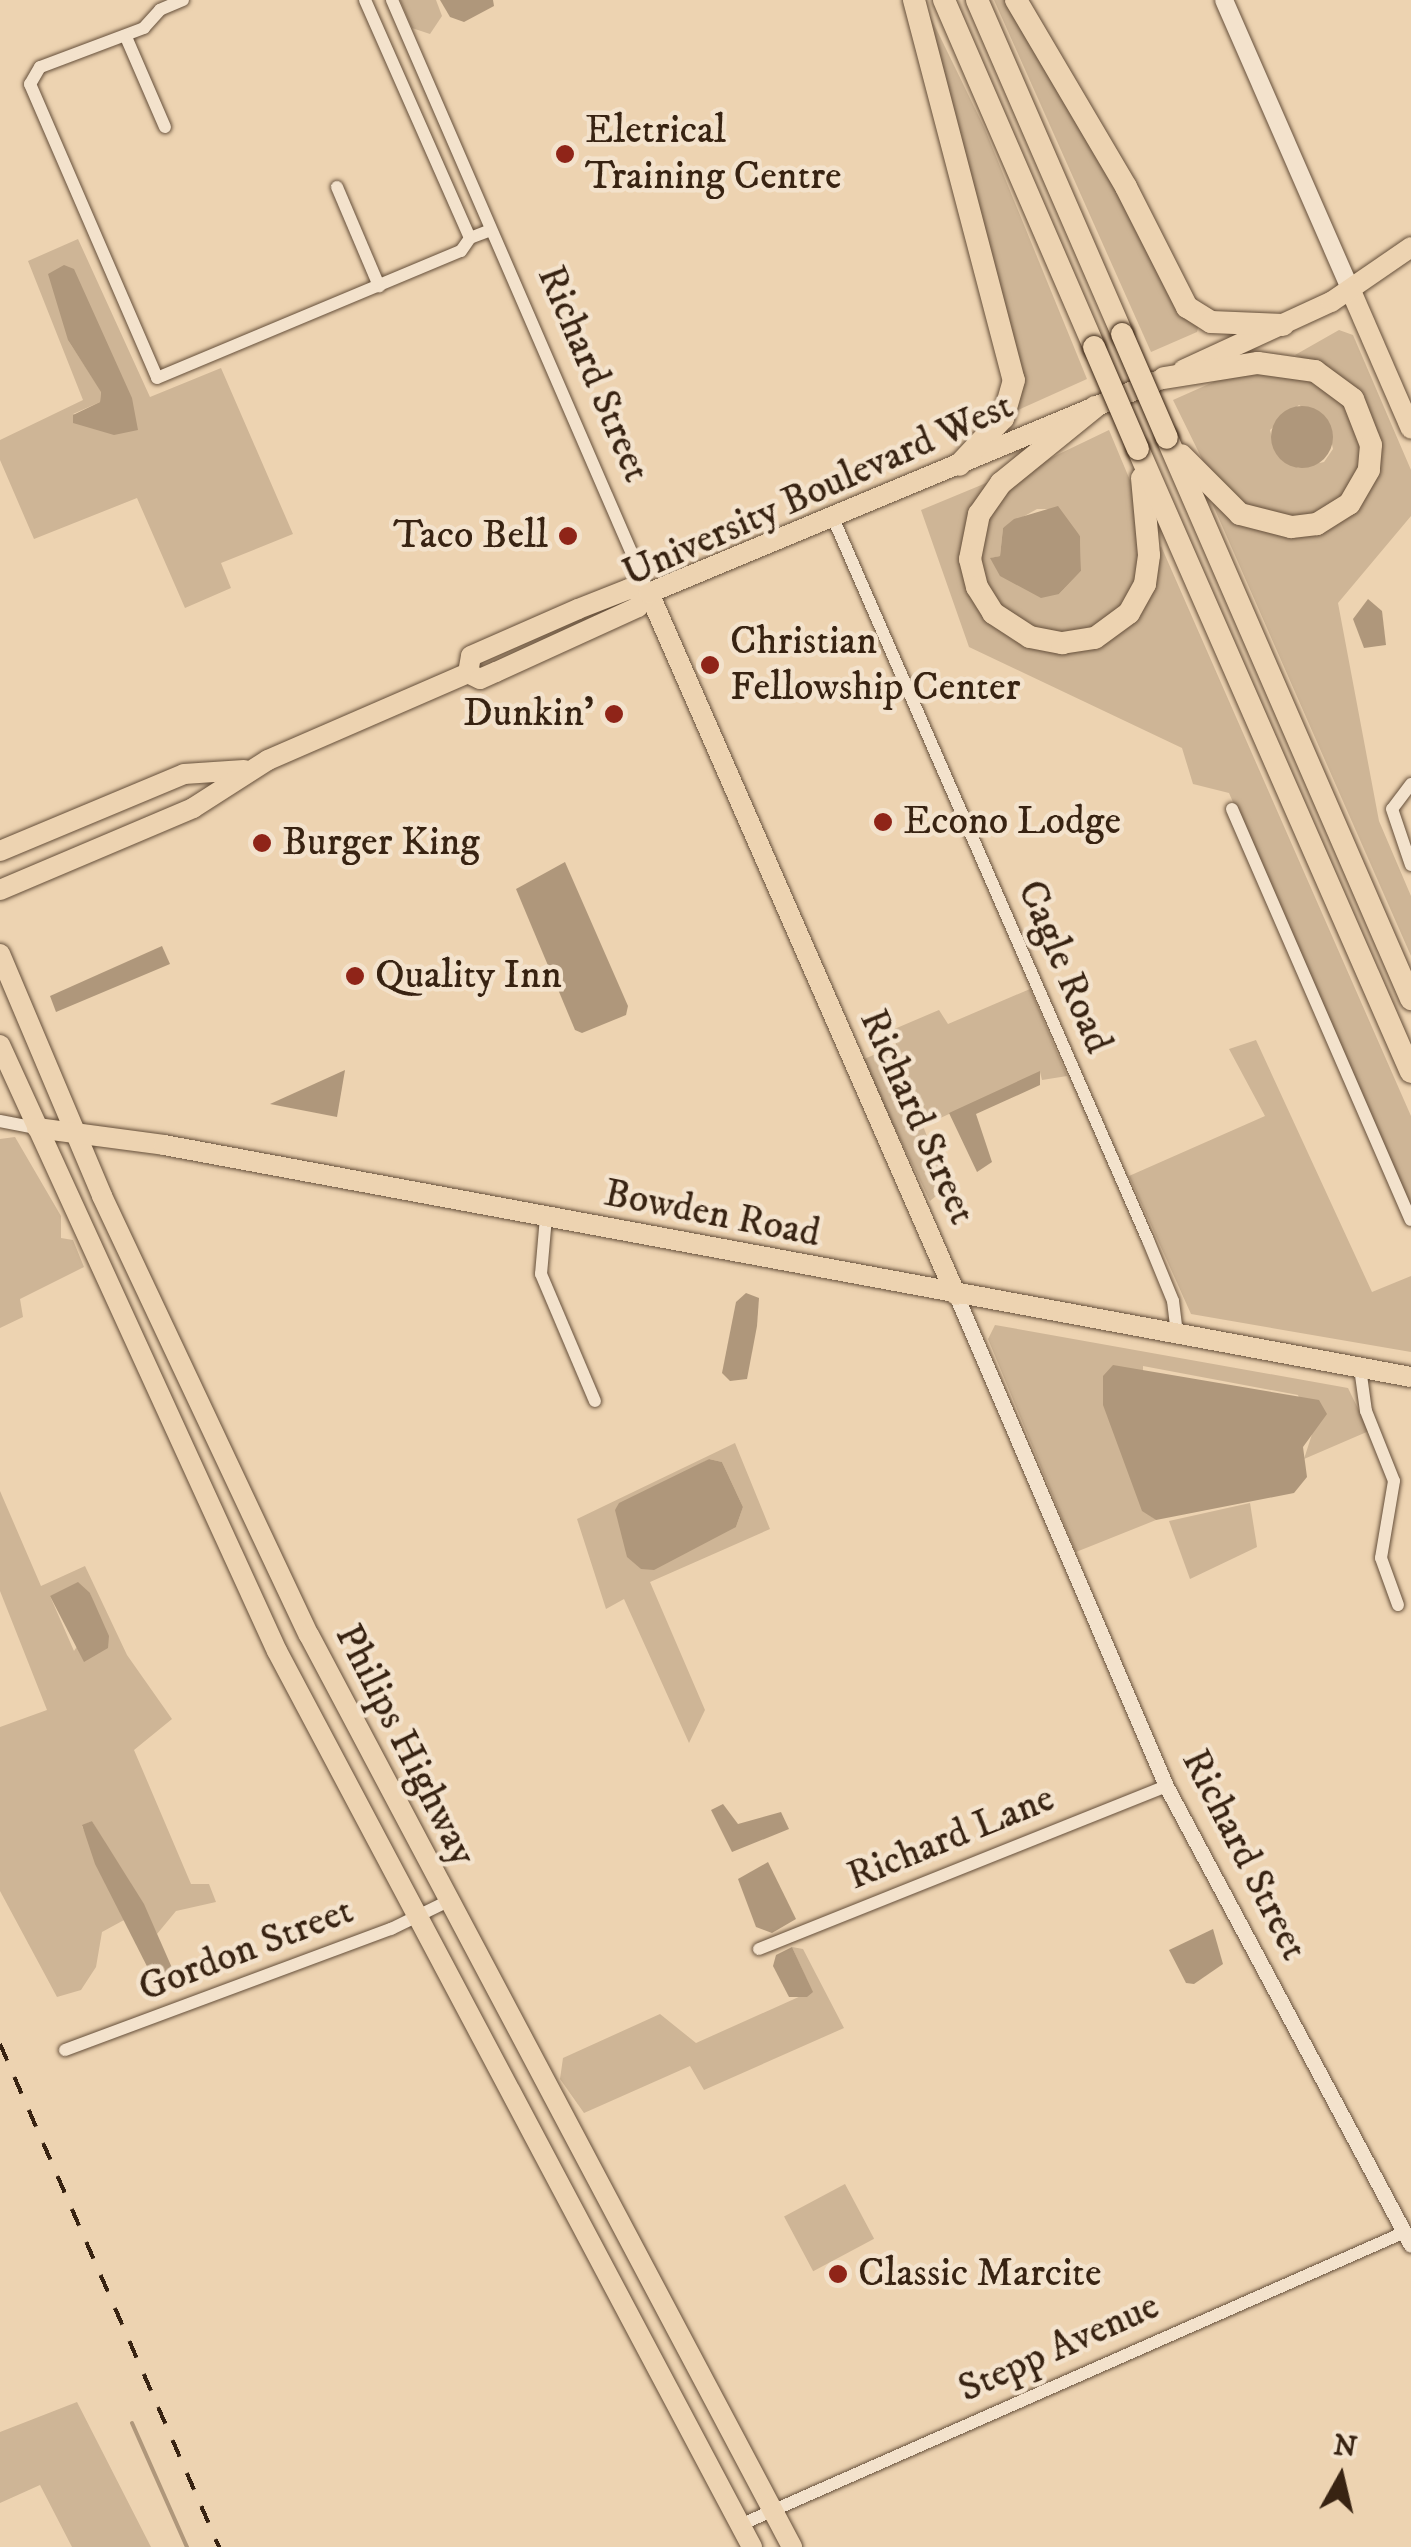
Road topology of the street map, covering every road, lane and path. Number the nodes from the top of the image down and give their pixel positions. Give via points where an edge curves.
1 (183, 0) edge
2 (365, 0) edge
3 (392, 0) edge
4 (914, 0) edge
5 (944, 0) edge
6 (977, 0) edge
7 (1016, 0) edge
8 (1224, 0) edge
9 (126, 37) junction
10 (165, 127) dead end
11 (336, 187) dead end
12 (491, 230) junction
13 (470, 238) junction
14 (1411, 247) edge
15 (379, 286) junction
16 (1351, 291) junction
17 (1283, 325) junction
18 (1164, 378) junction
19 (1095, 406) junction
20 (1411, 429) edge
21 (1167, 438) junction
22 (1138, 450) junction
23 (959, 465) junction
24 (834, 518) junction
25 (649, 593) junction
26 (244, 770) junction
27 (1411, 784) edge
28 (1232, 809) dead end
29 (0, 851) edge
30 (1411, 865) edge
31 (0, 890) edge
32 (0, 954) edge
33 (1411, 998) edge
34 (0, 1045) edge
35 (1411, 1072) edge
36 (0, 1120) edge
37 (36, 1128) junction
38 (76, 1129) junction
39 (546, 1217) junction
40 (1411, 1220) edge
41 (956, 1295) junction
42 (1177, 1335) junction
43 (1360, 1368) junction
44 (1411, 1377) edge
45 (595, 1401) dead end
46 (266, 1548) junction
47 (234, 1564) junction
48 (1398, 1605) dead end
49 (1166, 1786) junction
50 (446, 1902) junction
51 (414, 1918) junction
52 (759, 1948) dead end
53 (65, 2050) dead end
54 (583, 2159) junction
55 (552, 2176) junction
56 (616, 2221) junction
57 (586, 2239) junction
58 (1408, 2239) edge
59 (742, 2453) junction
60 (710, 2470) junction
61 (772, 2510) junction
62 (740, 2525) junction
63 (752, 2547) edge
64 (792, 2547) edge

1 - 9 street
2 - 13 street
3 - 12 street, Richard Street
4 - 23 highway via 1014,380 1003,418
5 - 22 highway, bridge
6 - 21 highway, bridge
7 - 17 highway via 1126,187 1187,307 1211,322
8 - 16 main road
9 - 10 street
9 - 15 street via 40,66 30,92 157,378
11 - 15 street
12 - 13 street
12 - 25 street, Richard Street
13 - 15 street via 461,252
14 - 16 main road, University Boulevard West
16 - 17 main road, University Boulevard West
16 - 20 main road
17 - 18 main road, University Boulevard West
18 - 19 main road, University Boulevard West
18 - 21 highway via 1258,363 1315,371 1352,399 1368,431 1371,459 1362,487 1339,512 1317,524 1278,526 1240,514
19 - 22 highway via 1001,483 978,514 973,573 1003,623 1030,637 1073,642 1095,638 1129,613 1145,584 1149,556
19 - 23 main road, University Boulevard West
21 - 33 highway
22 - 35 highway
23 - 24 main road, University Boulevard West
24 - 25 main road, University Boulevard West
24 - 42 street, Cagle Road via 1174,1301
25 - 26 main road, University Boulevard West via 638,607 496,672 480,678 468,673
25 - 41 main road, Richard Street
26 - 29 main road, University Boulevard West via 184,774
26 - 31 main road, University Boulevard West via 193,808
27 - 30 street via 1392,809
28 - 40 street
32 - 38 main road, Philips Highway
34 - 37 main road, Philips Highway
36 - 37 street, Bowden Road
37 - 38 main road, Bowden Road
37 - 47 main road, Philips Highway
38 - 39 main road, Bowden Road
38 - 46 main road, Philips Highway
39 - 41 main road, Bowden Road
39 - 45 street via 541,1274
41 - 42 main road, Bowden Road
41 - 49 street, Richard Street
42 - 43 main road, Bowden Road
43 - 44 main road, Bowden Road
43 - 48 street via 1366,1411 1394,1481 1381,1558
46 - 47 main road
46 - 50 main road, Philips Highway
47 - 51 main road, Philips Highway
49 - 52 street, Richard Lane
49 - 58 street, Richard Street
50 - 51 street, Gordon Street
50 - 54 main road, Philips Highway
51 - 53 street, Gordon Street
51 - 55 main road, Philips Highway
54 - 55 main road
54 - 56 main road, Philips Highway
55 - 57 main road, Philips Highway
56 - 57 main road
56 - 59 main road, Philips Highway
57 - 60 main road, Philips Highway
58 - 61 street, Stepp Avenue
59 - 60 main road
59 - 61 main road, Philips Highway
60 - 62 main road, Philips Highway
61 - 62 street, Stepp Avenue
61 - 64 main road, Philips Highway
62 - 63 main road, Philips Highway

